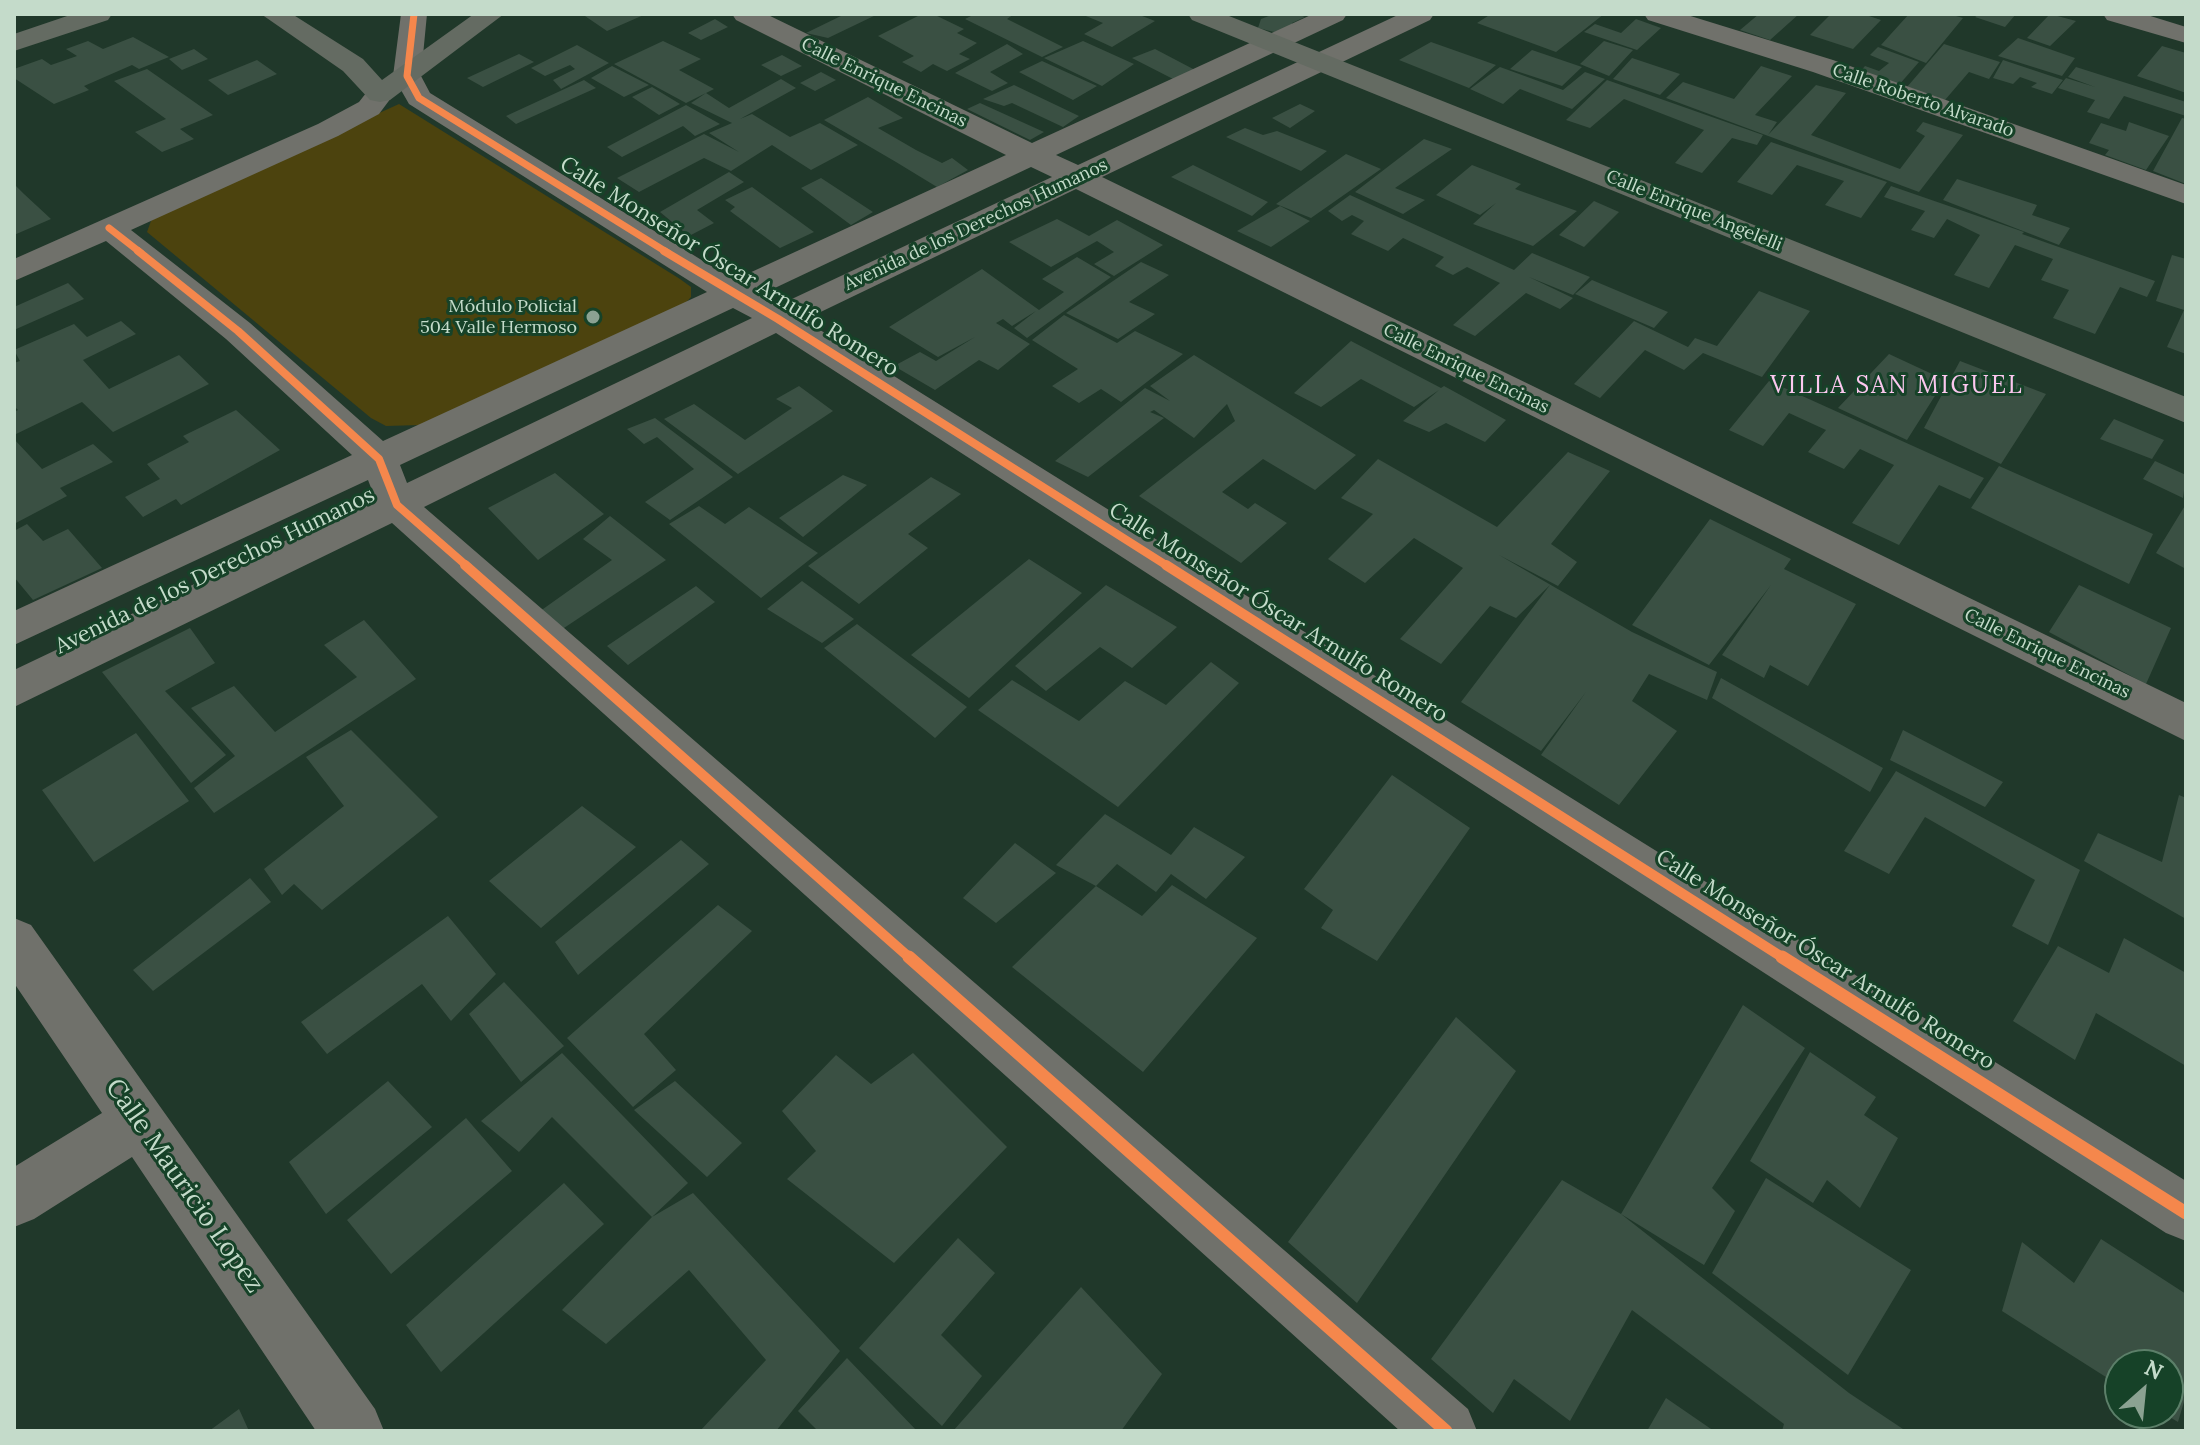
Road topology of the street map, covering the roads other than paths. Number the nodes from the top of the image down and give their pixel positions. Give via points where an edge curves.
1 (99, 14) edge
2 (274, 14) edge
3 (414, 14) edge
4 (491, 14) edge
5 (745, 14) edge
6 (1201, 14) edge
7 (1334, 14) edge
8 (1421, 14) edge
9 (1657, 14) edge
10 (2116, 14) edge
11 (2186, 35) edge
12 (14, 43) edge
13 (1273, 43) junction
14 (1321, 60) junction
15 (407, 76) junction
16 (380, 94) junction
17 (1033, 156) junction
18 (1078, 178) junction
19 (2186, 195) edge
20 (109, 228) junction
21 (14, 271) edge
22 (733, 294) junction
23 (778, 319) junction
24 (2186, 411) edge
25 (379, 459) junction
26 (397, 505) junction
27 (14, 629) edge
28 (14, 690) edge
29 (2186, 723) edge
30 (14, 941) edge
31 (140, 1121) junction
32 (14, 1199) edge
33 (2186, 1213) edge
34 (353, 1431) edge
35 (1446, 1431) edge

1 - 12 street
2 - 16 street via 353,65
3 - 15 street
4 - 15 street
5 - 17 street, Calle Enrique Encinas
6 - 13 street, Calle Enrique Angelelli
7 - 13 street, Avenida de los Derechos Humanos
8 - 14 street, Avenida de los Derechos Humanos
9 - 19 street, Calle Roberto Alvarado via 1823,66
10 - 11 street
13 - 14 street, Calle Enrique Angelelli
13 - 17 street, Avenida de los Derechos Humanos
14 - 18 street, Avenida de los Derechos Humanos
14 - 24 street, Calle Enrique Angelelli
15 - 16 street
15 - 22 street, Calle Monseñor Óscar Arnulfo Romero via 419,98
16 - 20 street via 369,108 328,130
17 - 18 street, Calle Enrique Encinas
17 - 22 street, Avenida de los Derechos Humanos
18 - 23 street, Avenida de los Derechos Humanos
18 - 29 street, Calle Enrique Encinas
20 - 21 street
20 - 25 street via 238,331
22 - 23 street, Calle Monseñor Óscar Arnulfo Romero
22 - 25 street, Avenida de los Derechos Humanos
23 - 26 street, Avenida de los Derechos Humanos
23 - 33 street, Calle Monseñor Óscar Arnulfo Romero
25 - 26 street
25 - 27 street, Avenida de los Derechos Humanos
26 - 28 street, Avenida de los Derechos Humanos
26 - 35 street
30 - 31 street, Calle Mauricio Lopez
31 - 32 street
31 - 34 street, Calle Mauricio Lopez

